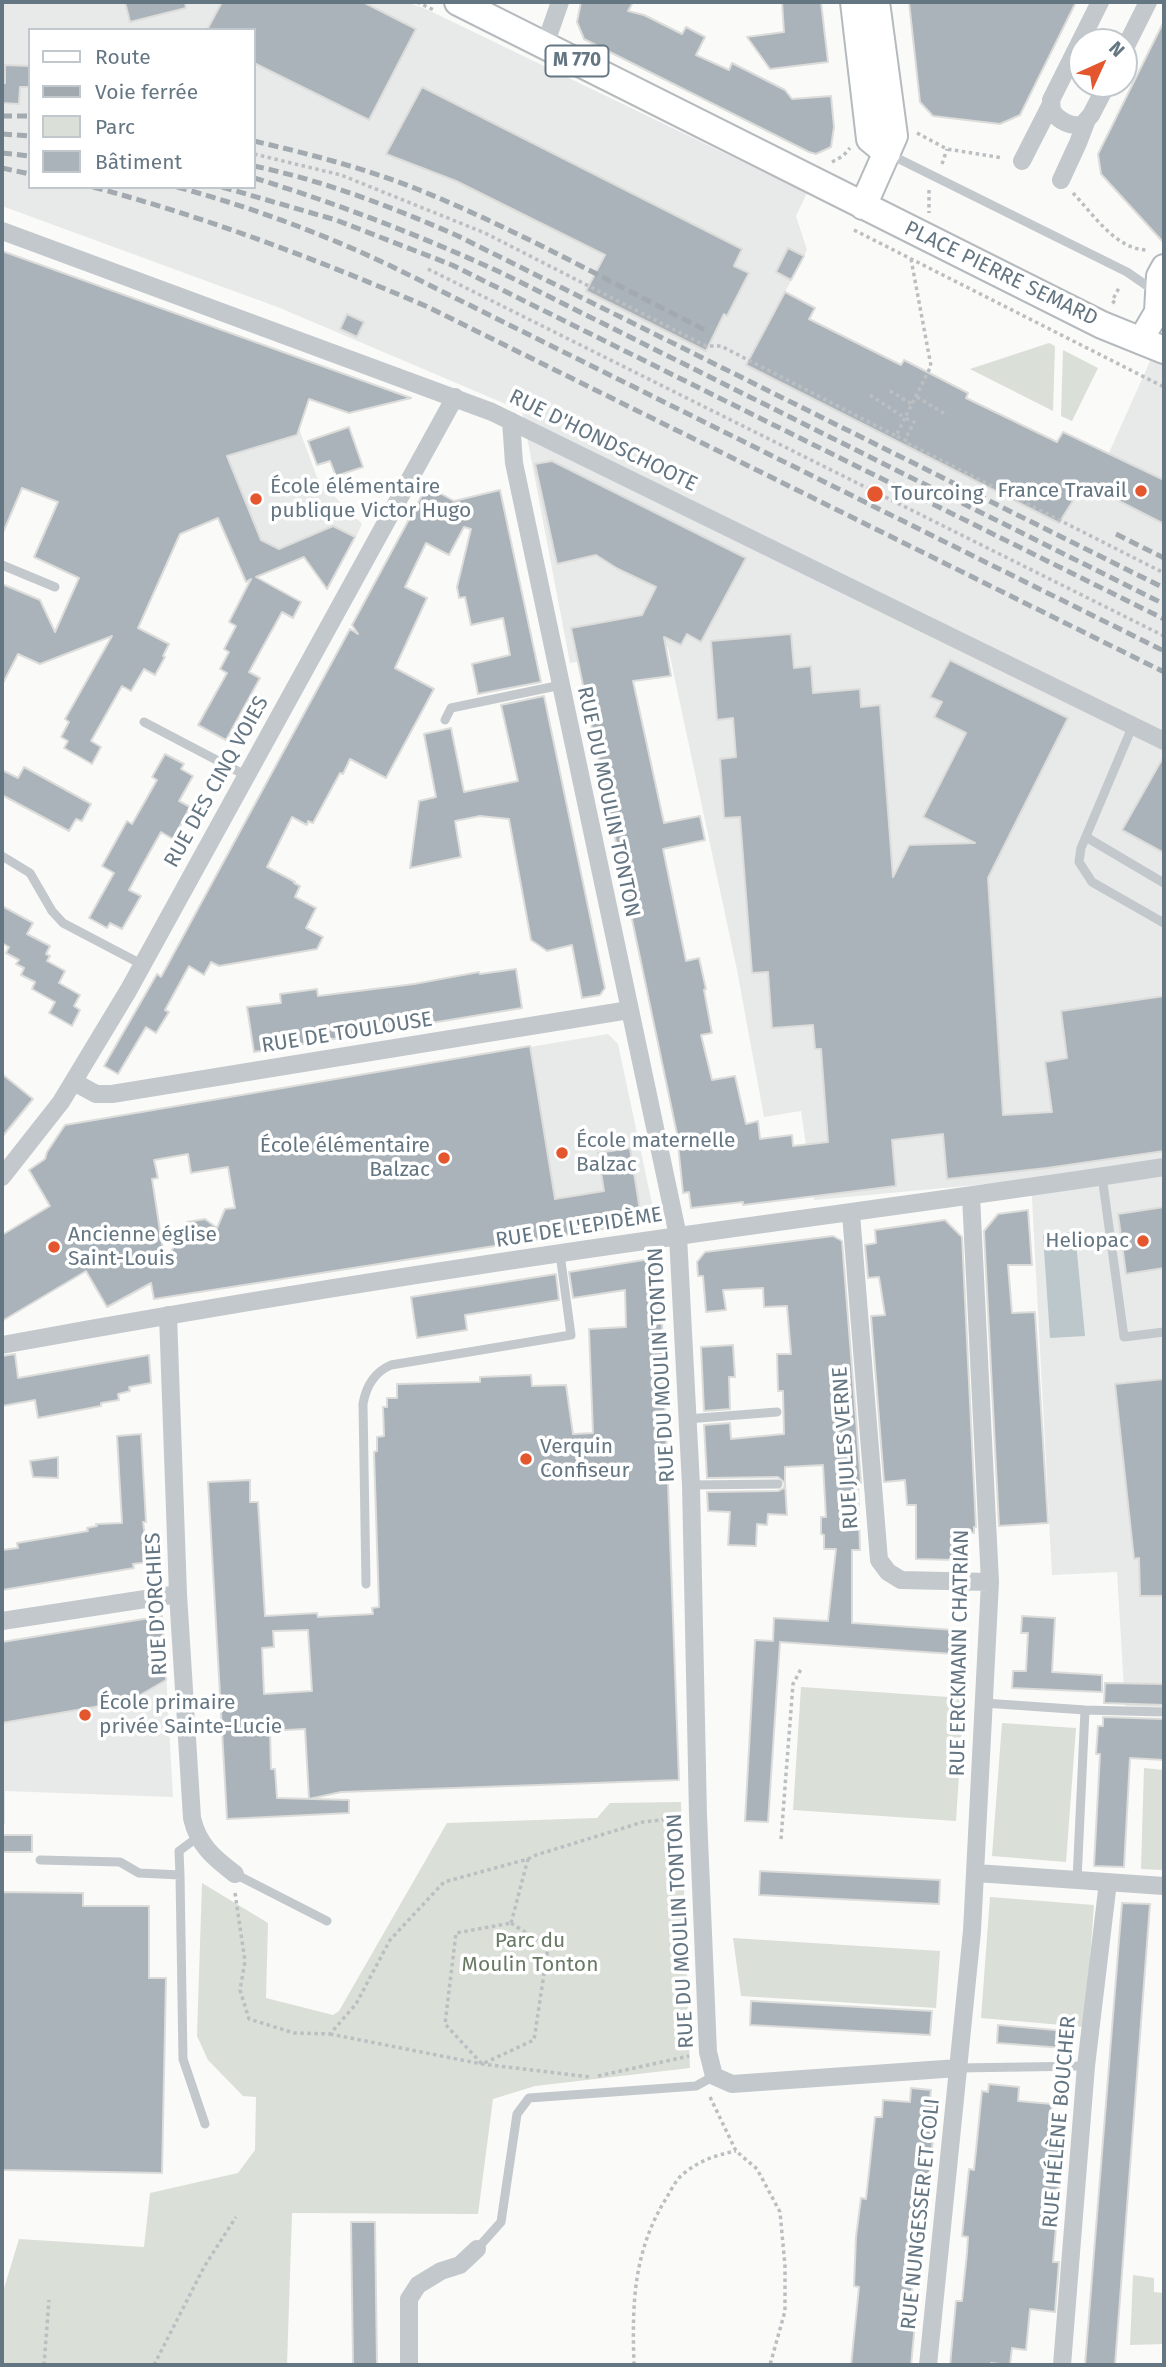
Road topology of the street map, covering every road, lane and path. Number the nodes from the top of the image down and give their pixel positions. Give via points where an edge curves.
1 (458, 2) edge
2 (560, 2) edge
3 (854, 2) edge
4 (876, 2) edge
5 (1100, 2) edge
6 (1148, 2) edge
7 (1135, 28) edge
8 (545, 45) junction
9 (1099, 98) edge
10 (1050, 106) junction
11 (1086, 122) junction
12 (868, 130) junction
13 (887, 153) junction
14 (256, 155) edge
15 (1023, 161) dead end
16 (828, 163) dead end
17 (1061, 180) dead end
18 (929, 191) dead end
19 (863, 206) junction
20 (929, 222) dead end
21 (2, 230) edge
22 (1164, 267) edge
23 (428, 269) dead end
24 (1120, 286) dead end
25 (1161, 294) edge
26 (1119, 305) dead end
27 (1152, 346) edge
28 (1164, 361) edge
29 (1164, 387) edge
30 (890, 391) dead end
31 (870, 395) dead end
32 (455, 397) junction
33 (917, 397) junction
34 (912, 404) junction
35 (947, 415) dead end
36 (905, 418) junction
37 (511, 421) junction
38 (896, 436) junction
39 (905, 440) junction
40 (2, 565) edge
41 (1164, 573) edge
42 (55, 586) dead end
43 (1164, 636) edge
44 (561, 685) junction
45 (445, 720) dead end
46 (144, 722) dead end
47 (1133, 725) junction
48 (1164, 741) edge
49 (247, 776) junction
50 (1086, 837) junction
51 (2, 856) edge
52 (1164, 883) edge
53 (1164, 923) edge
54 (142, 965) junction
55 (629, 1010) junction
56 (74, 1082) junction
57 (1164, 1167) edge
58 (1102, 1176) junction
59 (2, 1177) edge
60 (971, 1196) junction
61 (851, 1214) junction
62 (678, 1236) junction
63 (559, 1254) junction
64 (168, 1315) junction
65 (1164, 1332) edge
66 (2, 1345) edge
67 (777, 1412) dead end
68 (687, 1419) junction
69 (778, 1484) dead end
70 (691, 1485) junction
71 (990, 1582) junction
72 (366, 1584) dead end
73 (178, 1594) junction
74 (2, 1621) edge
75 (800, 1669) dead end
76 (984, 1703) junction
77 (1085, 1710) junction
78 (1164, 1712) edge
79 (698, 1815) junction
80 (198, 1837) junction
81 (781, 1839) dead end
82 (528, 1859) junction
83 (40, 1860) dead end
84 (976, 1873) junction
85 (235, 1874) junction
86 (180, 1875) junction
87 (1077, 1880) junction
88 (1108, 1882) junction
89 (1164, 1886) edge
90 (327, 1921) dead end
91 (510, 1923) junction
92 (330, 2034) junction
93 (708, 2052) junction
94 (482, 2064) junction
95 (1086, 2066) junction
96 (958, 2068) junction
97 (708, 2079) junction
98 (205, 2124) dead end
99 (736, 2151) junction
100 (236, 2217) dead end
101 (477, 2249) joint
102 (49, 2300) dead end
103 (44, 2365) edge
104 (154, 2365) edge
105 (409, 2365) edge
106 (635, 2365) edge
107 (770, 2365) edge
108 (928, 2365) edge
109 (1062, 2365) edge

1 - 8 main road, M 770
2 - 8 street
3 - 12 main road
4 - 13 main road via 894,136
5 - 10 street
6 - 7 street
8 - 19 main road, M 770
9 - 11 street
10 - 11 street via 1055,116 1072,125
10 - 15 street
11 - 17 street
12 - 13 main road via 870,139
12 - 16 path via 852,132 848,151
13 - 19 main road
13 - 25 lane via 1127,272
14 - 38 path via 341,176 485,233
18 - 20 path
19 - 27 main road, PLACE PIERRE SEMARD / M 770
21 - 32 street, RUE D'HONDSCHOOTE
22 - 25 main road via 1159,276
23 - 43 path
24 - 26 path via 1112,301
25 - 27 main road
27 - 28 main road, M 770
29 - 33 path via 910,260 931,366
30 - 34 path
31 - 36 path
32 - 37 street, RUE D'HONDSCHOOTE
32 - 49 street, RUE DES CINQ VOIES
33 - 34 path
33 - 35 path
34 - 36 path
36 - 38 path
36 - 39 path via 914,422
37 - 44 street, RUE DU MOULIN TONTON via 514,463
37 - 47 street, RUE D'HONDSCHOOTE
38 - 39 path
39 - 41 path
40 - 42 lane
44 - 45 lane via 451,708
44 - 55 street, RUE DU MOULIN TONTON
46 - 49 lane
47 - 48 street, RUE D'HONDSCHOOTE
47 - 50 lane
49 - 54 street, RUE DES CINQ VOIES
50 - 52 lane
50 - 53 lane via 1079,862 1092,882
51 - 54 lane via 30,873 63,923
54 - 56 street, RUE DES CINQ VOIES
55 - 56 street, RUE DE TOULOUSE via 112,1094 96,1094
55 - 62 street, RUE DU MOULIN TONTON
56 - 59 street, RUE DES CINQ VOIES
57 - 58 street, RUE DE L'EPIDÈME
58 - 60 street, RUE DE L'EPIDÈME
58 - 65 lane via 1124,1337
60 - 61 street, RUE DE L'EPIDÈME
60 - 71 street, RUE ERCKMANN CHATRIAN
61 - 62 street, RUE DE L'EPIDÈME
61 - 71 street, RUE JULES VERNE via 879,1560 901,1580
62 - 63 street, RUE DE L'EPIDÈME
62 - 68 street, RUE DU MOULIN TONTON
63 - 64 street, RUE DE L'EPIDÈME
63 - 72 lane via 571,1335 391,1365 367,1388 363,1404
64 - 66 street, RUE DE L'EPIDÈME
64 - 73 street, RUE D'ORCHIES
67 - 68 lane
68 - 70 street, RUE DU MOULIN TONTON
69 - 70 lane
70 - 79 street, RUE DU MOULIN TONTON
71 - 76 street, RUE ERCKMANN CHATRIAN
73 - 74 street
73 - 80 street, RUE D'ORCHIES via 192,1818
75 - 81 path via 793,1684
76 - 77 lane
76 - 84 street, RUE ERCKMANN CHATRIAN
77 - 78 lane
77 - 87 lane
79 - 82 path via 643,1822
79 - 93 street, RUE DU MOULIN TONTON
80 - 85 street via 211,1855
80 - 86 lane via 179,1851
82 - 91 path
82 - 92 path via 444,1882 390,1940 355,2004
83 - 86 lane via 120,1862 139,1873
84 - 87 street
84 - 96 street, RUE ERCKMANN CHATRIAN
85 - 90 lane
85 - 92 path via 245,1961 240,1990 249,2019 294,2034
86 - 98 lane via 183,2059
87 - 88 street
88 - 89 street
88 - 95 street, RUE HÉLÈNE BOUCHER
91 - 94 path via 548,1947 534,2040
91 - 94 path via 456,1933 445,2024
92 - 94 path
93 - 94 path via 593,2077
93 - 97 street, RUE DU MOULIN TONTON
95 - 96 lane
95 - 109 street, RUE HÉLÈNE BOUCHER
96 - 97 street, RUE DU MOULIN TONTON via 732,2084
96 - 108 street, RUE NUNGESSER ET COLI
97 - 99 path
97 - 101 lane via 696,2086 528,2098 517,2114 500,2222
99 - 106 path via 710,2156 680,2176 655,2216 636,2272
99 - 107 path via 757,2169 780,2212 785,2311
100 - 104 path via 204,2267
101 - 105 street via 460,2265 418,2285 409,2299
102 - 103 path

